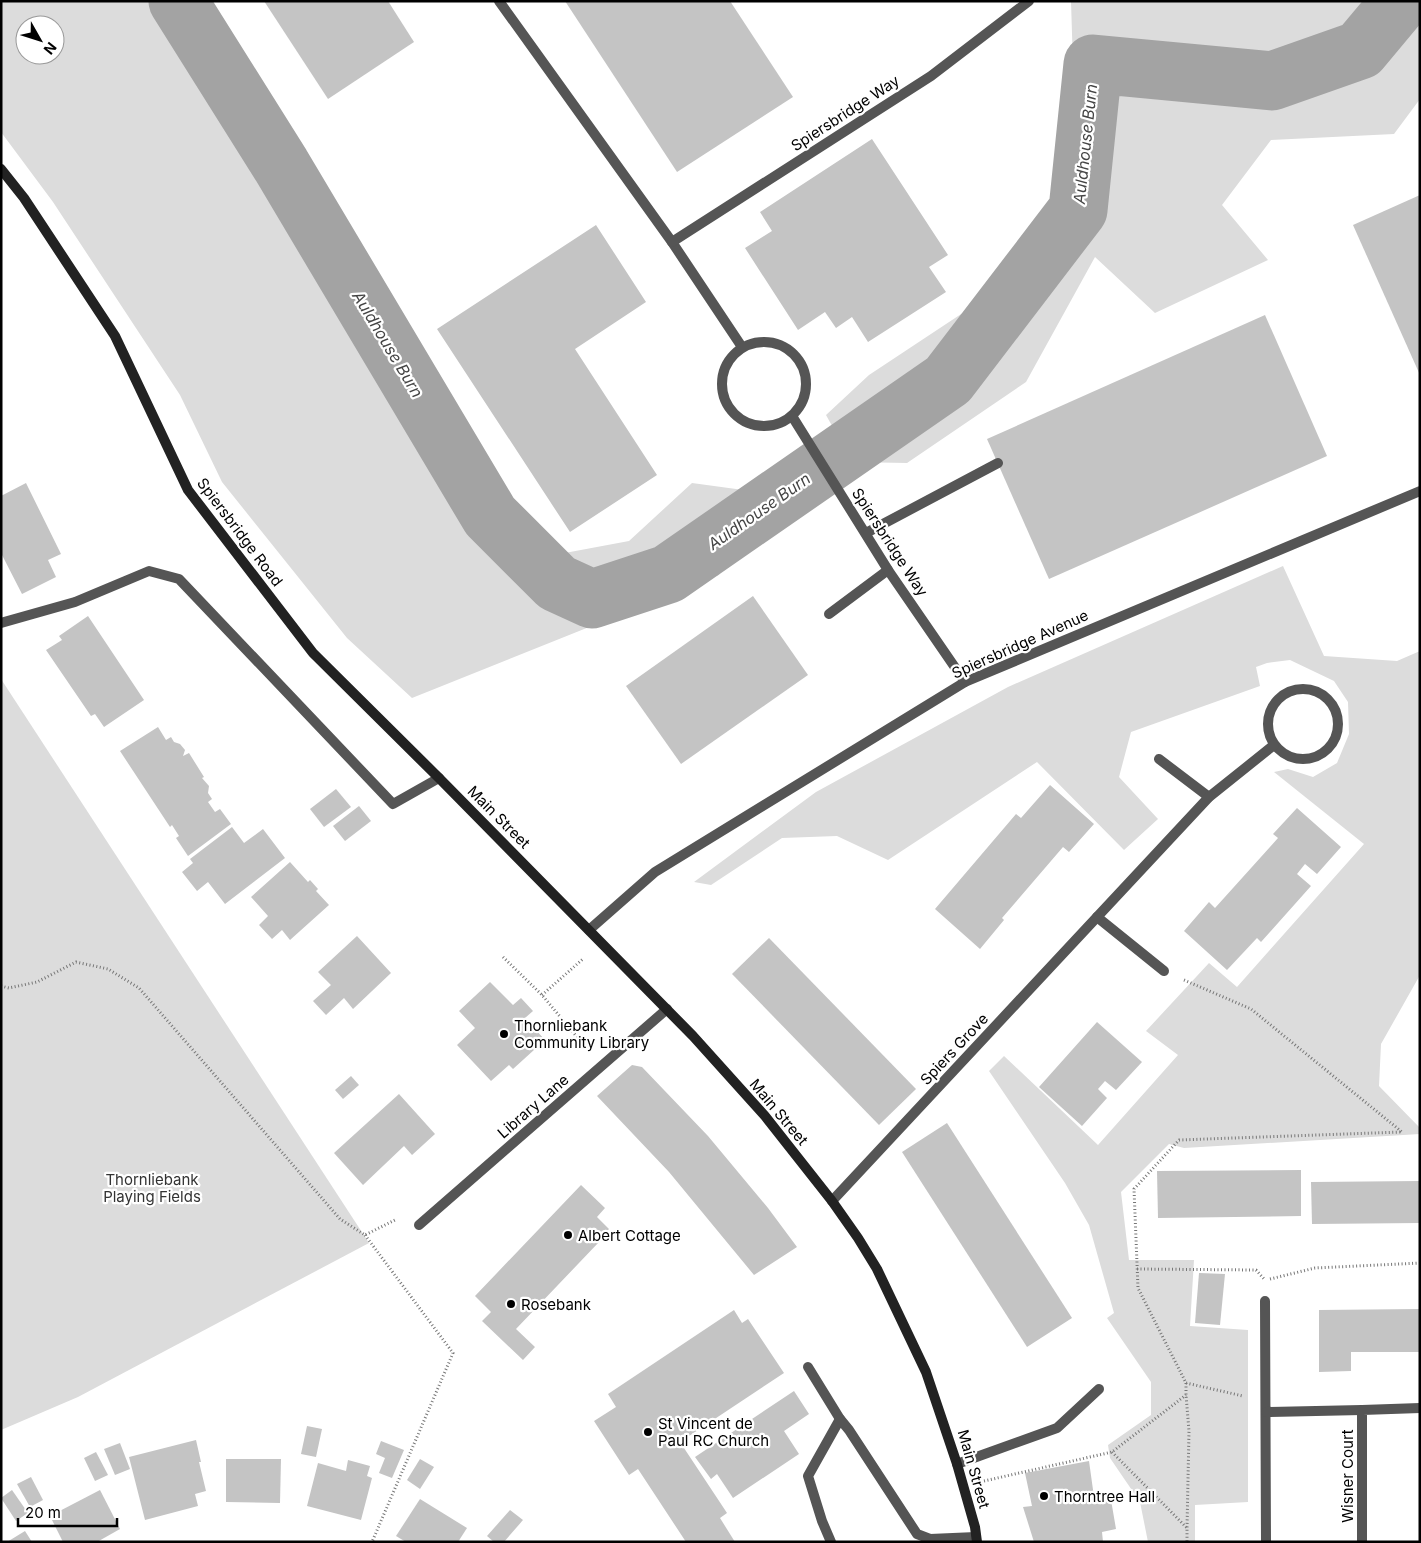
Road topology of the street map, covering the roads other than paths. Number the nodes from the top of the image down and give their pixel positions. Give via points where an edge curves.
1 (499, 1) edge
2 (1030, 1) edge
3 (1, 169) edge
4 (672, 242) junction
5 (742, 347) junction
6 (792, 416) junction
7 (998, 463) dead end
8 (1420, 490) edge
9 (866, 533) junction
10 (888, 570) junction
11 (829, 614) dead end
12 (1, 623) edge
13 (965, 682) junction
14 (1274, 745) junction
15 (1159, 759) dead end
16 (439, 778) junction
17 (1209, 798) junction
18 (1097, 917) junction
19 (589, 930) junction
20 (1164, 972) road end
21 (667, 1009) junction
22 (832, 1201) junction
23 (419, 1224) dead end
24 (1265, 1301) road end
25 (808, 1367) dead end
26 (1099, 1389) dead end
27 (1420, 1408) edge
28 (1362, 1410) junction
29 (1266, 1412) junction
30 (840, 1419) junction
31 (957, 1464) junction
32 (977, 1539) edge
33 (831, 1542) edge
34 (1266, 1542) edge
35 (1362, 1542) edge

1 - 4 street
2 - 4 street, Spiersbridge Way via 931,76
3 - 16 main road, Spiersbridge Road via 24,198 114,336 188,490 313,653
4 - 5 street
5 - 6 street via 756,342 783,345 802,365 807,378 806,392 801,406
5 - 6 street via 731,356 721,382 729,409 739,419 766,427 780,424
6 - 9 street, Spiersbridge Way
7 - 9 street
8 - 13 street, Spiersbridge Avenue
9 - 10 street, Spiersbridge Way
10 - 11 street
10 - 13 street, Spiersbridge Way
12 - 16 street via 75,602 149,572 179,579 393,804
13 - 19 street, Spiersbridge Avenue via 655,872
14 - 14 street via 1295,759 1306,760 1324,753 1335,740 1339,720 1332,702 1319,692 1298,688 1279,697 1268,717 1268,732
14 - 17 street, Spiers Grove
15 - 17 street
16 - 19 main road, Main Street
17 - 18 street, Spiers Grove
18 - 20 street
18 - 22 street, Spiers Grove
19 - 21 main road, Main Street
21 - 22 main road, Main Street via 765,1116
21 - 23 street, Library Lane
22 - 31 main road, Main Street via 877,1269 906,1329 926,1372
24 - 29 street
25 - 30 street
26 - 31 street via 1057,1428
27 - 28 street, Wisner Court
28 - 29 street, Wisner Court
28 - 35 street, Wisner Court
29 - 34 street
30 - 32 street via 917,1534 930,1539
30 - 33 street via 808,1476
31 - 32 main road, Main Street

